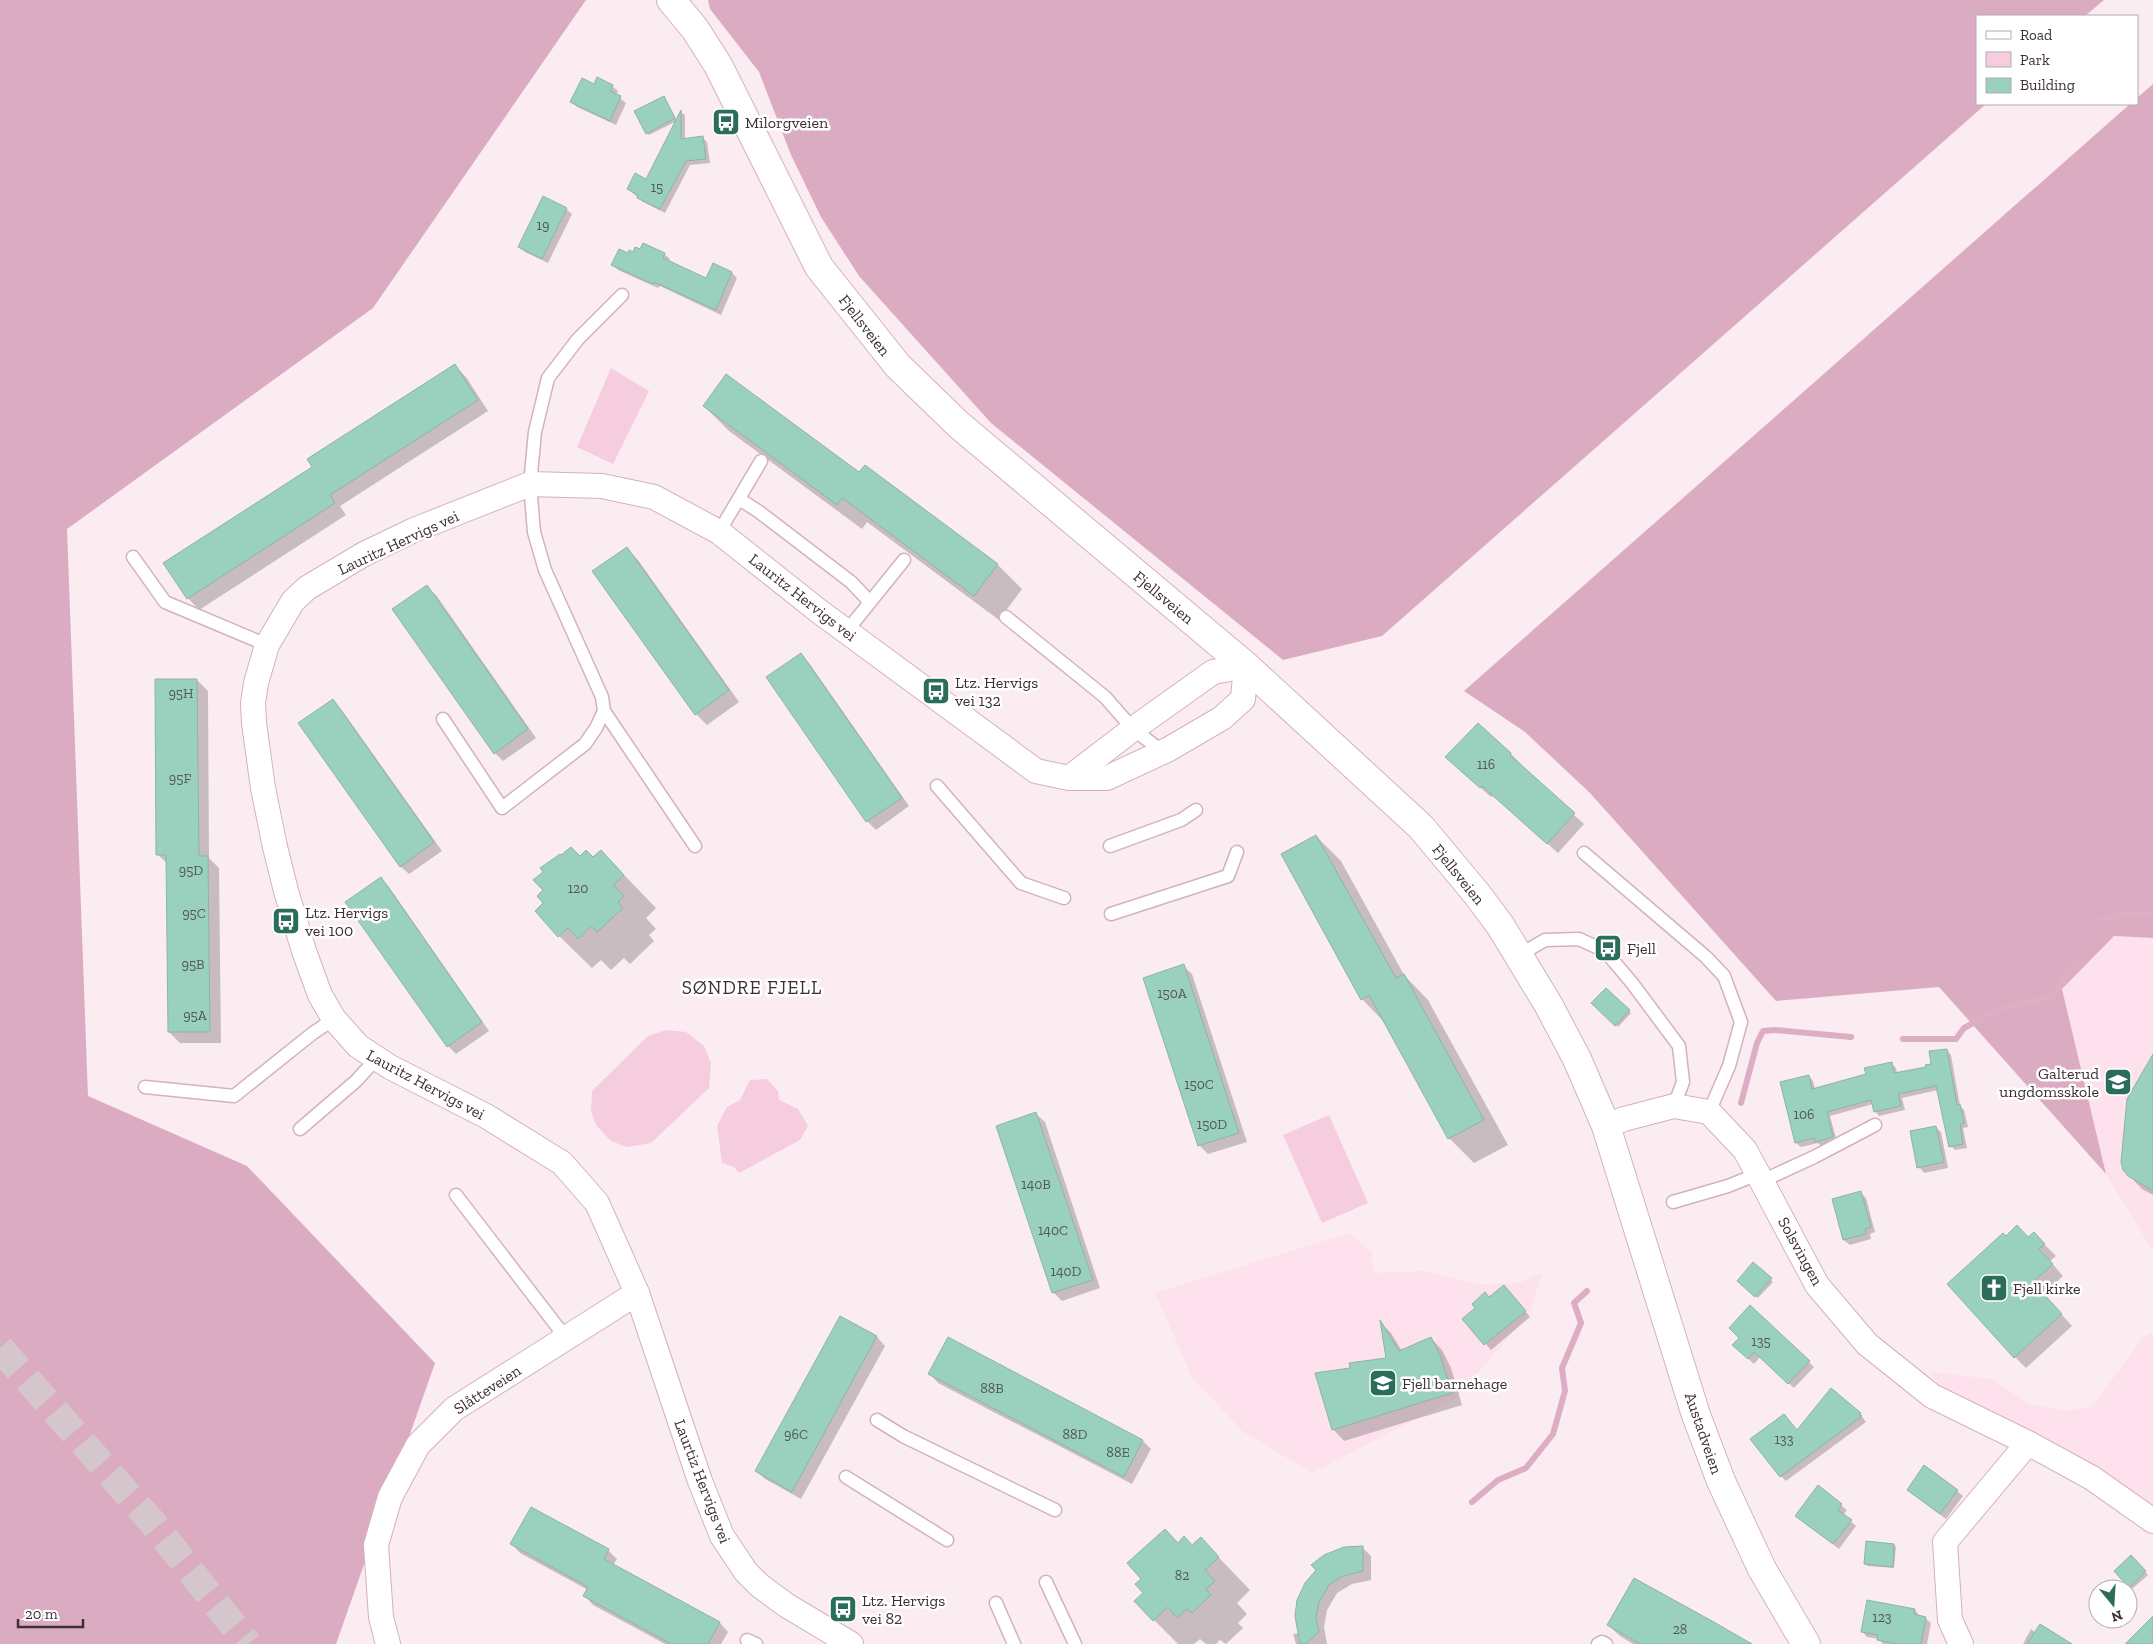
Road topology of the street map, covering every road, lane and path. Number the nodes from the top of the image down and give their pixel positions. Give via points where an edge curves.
1 (671, 0) edge
2 (622, 296) dead end
3 (761, 461) dead end
4 (530, 484) junction
5 (739, 499) junction
6 (719, 532) junction
7 (133, 557) dead end
8 (904, 560) dead end
9 (870, 602) junction
10 (1006, 617) dead end
11 (846, 632) junction
12 (267, 645) junction
13 (1246, 666) junction
14 (604, 711) junction
15 (443, 719) dead end
16 (1133, 729) junction
17 (1162, 752) junction
18 (1069, 778) junction
19 (937, 786) dead end
20 (1196, 810) dead end
21 (695, 846) dead end
22 (1110, 846) dead end
23 (1237, 852) dead end
24 (1584, 853) dead end
25 (1064, 898) dead end
26 (1111, 914) dead end
27 (1519, 955) junction
28 (334, 1019) junction
29 (377, 1058) junction
30 (145, 1087) dead end
31 (1674, 1106) junction
32 (1709, 1112) junction
33 (1874, 1125) dead end
34 (1606, 1126) junction
35 (300, 1129) dead end
36 (1760, 1178) junction
37 (456, 1195) dead end
38 (1673, 1202) dead end
39 (1633, 1210) joint
40 (637, 1293) junction
41 (566, 1338) junction
42 (877, 1420) dead end
43 (2028, 1442) junction
44 (846, 1478) dead end
45 (1055, 1510) dead end
46 (2153, 1520) edge
47 (947, 1540) dead end
48 (1046, 1582) dead end
49 (996, 1603) dead end
50 (824, 1637) edge
51 (388, 1644) edge
52 (851, 1644) edge
53 (1014, 1644) edge
54 (1075, 1644) edge
55 (1598, 1644) edge
56 (1606, 1644) edge
57 (1806, 1644) edge
58 (1961, 1644) edge

1 - 13 main road, Fjellsveien via 695,29 722,72 819,267 898,366 959,425
2 - 4 lane via 578,339 548,378 535,432
3 - 5 lane
4 - 6 street, Lauritz Hervigs vei via 602,486 654,497
4 - 12 street, Lauritz Hervigs vei via 414,530 338,569 293,601
4 - 14 lane via 534,532 545,570 602,697
5 - 6 lane
5 - 9 lane via 851,582
6 - 11 street, Lauritz Hervigs vei
7 - 12 lane via 165,602
8 - 9 lane
9 - 11 lane
10 - 16 lane via 1105,697
11 - 18 street, Lauritz Hervigs vei via 1036,771
12 - 28 street, Lauritz Hervigs vei via 253,703 263,788 286,891 320,995
13 - 16 street via 1213,672
13 - 17 street, Lauritz Hervigs vei via 1243,699 1222,718
13 - 27 main road, Fjellsveien via 1421,827 1476,893
14 - 15 lane via 585,744 502,808
14 - 21 lane
16 - 17 lane
16 - 18 street
17 - 18 street, Lauritz Hervigs vei via 1107,778
19 - 25 lane via 1021,884
20 - 22 lane via 1181,820
23 - 26 lane via 1228,876
24 - 32 lane via 1724,976 1741,1022 1729,1066
27 - 31 lane via 1545,940 1579,939 1605,951 1678,1046 1682,1082
27 - 34 main road, Fjellsveien via 1577,1059
28 - 29 street, Lauritz Hervigs vei via 358,1046
28 - 30 lane via 234,1096
29 - 35 lane via 356,1082
29 - 40 street, Lauritz Hervigs vei via 486,1116 562,1163 597,1203
31 - 32 street
31 - 34 street via 1624,1118
32 - 36 street, Solsvingen via 1745,1150
33 - 36 lane via 1814,1157
34 - 39 main road, Fjellsveien
36 - 38 lane
36 - 43 street, Solsvingen via 1817,1285 1867,1344 1932,1396
37 - 41 lane
39 - 57 main road, Austadveien via 1696,1415 1721,1481 1762,1569
40 - 41 street, Slåtteveien
40 - 50 street, Laurtiz Hervigs vei via 722,1536 746,1572 759,1585
41 - 51 street, Slåtteveien via 454,1408 418,1445 390,1497 376,1545 381,1617
42 - 45 lane via 903,1436
43 - 46 street, Solsvingen via 2092,1478
43 - 58 street via 1945,1542 1950,1620
44 - 47 lane
48 - 54 lane
49 - 53 lane
50 - 52 street, Laurtiz Hervigs vei
55 - 56 lane

